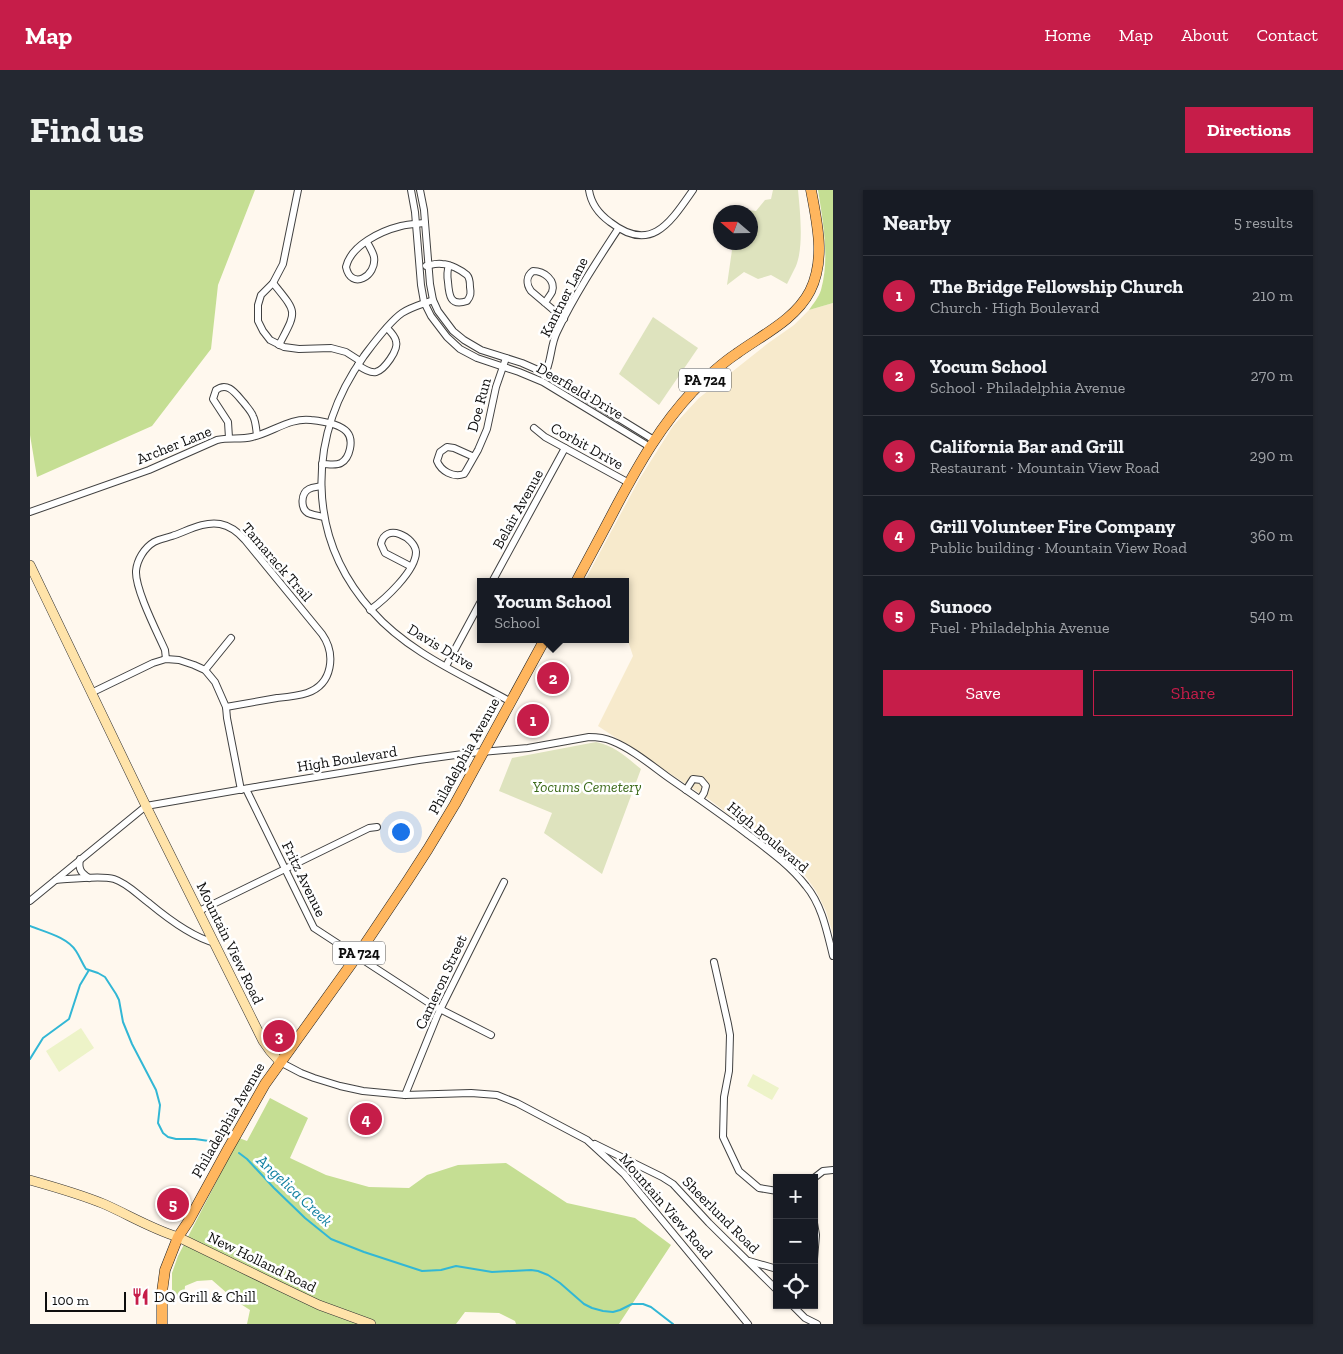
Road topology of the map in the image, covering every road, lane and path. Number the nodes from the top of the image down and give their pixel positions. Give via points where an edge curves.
1 (298, 190) edge
2 (411, 190) edge
3 (420, 190) edge
4 (590, 190) edge
5 (692, 190) edge
6 (811, 190) edge
7 (425, 223) junction
8 (416, 224) junction
9 (618, 229) junction
10 (367, 242) junction
11 (428, 266) junction
12 (449, 266) junction
13 (419, 267) junction
14 (272, 283) junction
15 (433, 300) junction
16 (424, 303) junction
17 (545, 303) junction
18 (564, 319) junction
19 (388, 328) junction
20 (279, 345) junction
21 (506, 358) junction
22 (359, 363) junction
23 (503, 367) junction
24 (546, 373) junction
25 (541, 381) junction
26 (330, 424) junction
27 (534, 428) dead end
28 (257, 436) junction
29 (229, 438) junction
30 (652, 444) junction
31 (565, 448) junction
32 (474, 457) junction
33 (322, 464) junction
34 (629, 483) junction
35 (321, 486) junction
36 (30, 512) edge
37 (324, 517) junction
38 (30, 565) edge
39 (410, 566) junction
40 (494, 578) edge
41 (578, 578) edge
42 (477, 609) edge
43 (370, 610) junction
44 (231, 638) dead end
45 (543, 643) edge
46 (166, 659) junction
47 (446, 666) junction
48 (205, 670) junction
49 (91, 693) junction
50 (511, 702) junction
51 (226, 706) junction
52 (483, 752) junction
53 (243, 789) junction
54 (686, 790) junction
55 (700, 800) junction
56 (146, 806) junction
57 (377, 827) dead end
58 (80, 859) junction
59 (285, 869) junction
60 (90, 878) junction
61 (56, 880) junction
62 (504, 882) dead end
63 (30, 901) edge
64 (199, 911) junction
65 (215, 943) junction
66 (357, 956) junction
67 (833, 956) edge
68 (714, 962) dead end
69 (440, 1009) junction
70 (491, 1035) dead end
71 (280, 1062) junction
72 (405, 1095) junction
73 (587, 1140) junction
74 (833, 1170) edge
75 (818, 1175) edge
76 (30, 1180) edge
77 (773, 1190) edge
78 (178, 1237) junction
79 (747, 1260) junction
80 (773, 1267) edge
81 (773, 1286) edge
82 (796, 1309) edge
83 (162, 1324) edge
84 (371, 1324) edge
85 (748, 1324) edge
86 (817, 1324) edge

1 - 14 street via 283,264
2 - 8 street, Deerfield Drive
3 - 7 street, Deerfield Drive
4 - 9 street via 598,212
5 - 9 street via 672,219 659,230 635,235
6 - 30 main road, PA 724 via 819,254 816,274 806,297 797,310 777,327 734,356 694,390
7 - 8 street
7 - 11 street, Deerfield Drive
8 - 10 street via 385,231
8 - 13 street, Deerfield Drive
9 - 18 street, Kantner Lane
10 - 10 street via 374,263 368,276 355,279 348,273 347,264 354,251
11 - 12 street
11 - 13 street
11 - 15 street, Deerfield Drive
12 - 12 street via 449,297 457,302 467,301 471,292 468,278
13 - 16 street, Deerfield Drive
14 - 20 street via 292,308 293,315
14 - 20 street via 261,295 257,316 266,335
15 - 16 street, Davis Drive
15 - 21 street, Deerfield Drive via 444,320 464,340
16 - 19 street, Davis Drive via 401,314
16 - 23 street, Deerfield Drive via 441,330 458,347
17 - 17 street via 529,288 527,279 533,271 542,272 552,282 552,290
17 - 18 street
18 - 24 street, Kantner Lane via 553,342
19 - 22 street, Davis Drive
19 - 22 street via 396,340 396,348 382,368 373,372
20 - 22 street via 299,349 331,348 346,352
21 - 23 street, Doe Run
21 - 24 street, Deerfield Drive
22 - 26 street, Davis Drive
23 - 25 street, Deerfield Drive
23 - 32 street, Doe Run via 487,429
24 - 25 street, Kantner Lane
24 - 30 street, Deerfield Drive
25 - 30 street, Deerfield Drive
26 - 28 street, Archer Lane via 304,420
26 - 33 street, Davis Drive
26 - 33 street via 347,432 351,438 350,448 343,462
27 - 31 street, Corbit Drive
28 - 29 street, Archer Lane
28 - 29 street via 250,410 232,389 221,387 213,399 228,422
29 - 36 street, Archer Lane
30 - 34 main road, PA 724
31 - 34 street, Corbit Drive
31 - 40 street, Belair Avenue
32 - 32 street, Doe Run via 447,446 437,461 441,468 459,476 464,474
33 - 35 street, Davis Drive
34 - 41 main road, PA 724
35 - 37 street, Davis Drive
35 - 37 street via 306,491 303,505 308,512
37 - 43 street, Davis Drive via 342,569
38 - 49 street, Mountain View Road
39 - 39 street via 385,553 381,544 384,536 394,533 412,542 416,553
39 - 43 street via 392,591
42 - 47 street
43 - 47 street, Davis Drive via 394,634
44 - 48 street
45 - 50 main road, Philadelphia Avenue / PA 724
46 - 48 street via 187,662
46 - 49 street
46 - 51 street, Tamarack Trail via 138,587 136,573 140,557 153,542 201,525 231,528 245,540 322,634 328,643 331,661 324,680 309,692
47 - 50 street, Davis Drive
48 - 51 street, Fritz Avenue via 215,682
49 - 56 street, Mountain View Road
50 - 52 main road, Philadelphia Avenue / PA 724
51 - 53 street, Fritz Avenue
52 - 53 street, High Boulevard
52 - 54 street, High Boulevard via 589,737 604,738 628,749
52 - 66 main road, Philadelphia Avenue / PA 724 via 428,849
53 - 56 street, High Boulevard
53 - 59 street, Fritz Avenue
54 - 55 street, High Boulevard
54 - 55 street via 694,779 701,780 706,786
55 - 67 street, High Boulevard via 766,847 806,886 818,903
56 - 58 street, High Boulevard
56 - 64 street, Mountain View Road
57 - 59 street
58 - 60 street via 80,871
58 - 61 street, High Boulevard
59 - 64 street
59 - 66 street, Fritz Avenue via 314,928
60 - 61 street
60 - 65 street via 122,882 174,922
61 - 63 street, High Boulevard
62 - 69 street, Cameron Street
64 - 65 street, Mountain View Road
65 - 71 street, Mountain View Road via 264,1041
66 - 69 street, Fritz Avenue
66 - 71 main road, Philadelphia Avenue / PA 724
68 - 77 street via 730,1035 722,1137 739,1171 759,1188
69 - 70 street, Fritz Avenue
69 - 72 street, Cameron Street
71 - 72 street, Mountain View Road via 340,1086
71 - 78 main road, Philadelphia Avenue / PA 724 via 256,1098
72 - 73 street, Mountain View Road via 497,1095
73 - 79 street, Sheerlund Road via 673,1184
73 - 85 street, Mountain View Road via 624,1174
74 - 75 street
76 - 78 street, New Holland Road via 104,1204
78 - 83 main road, Philadelphia Avenue / PA 724 via 165,1270
78 - 84 street, New Holland Road via 279,1286
79 - 80 street
79 - 81 street, Sheerlund Road
82 - 86 street

